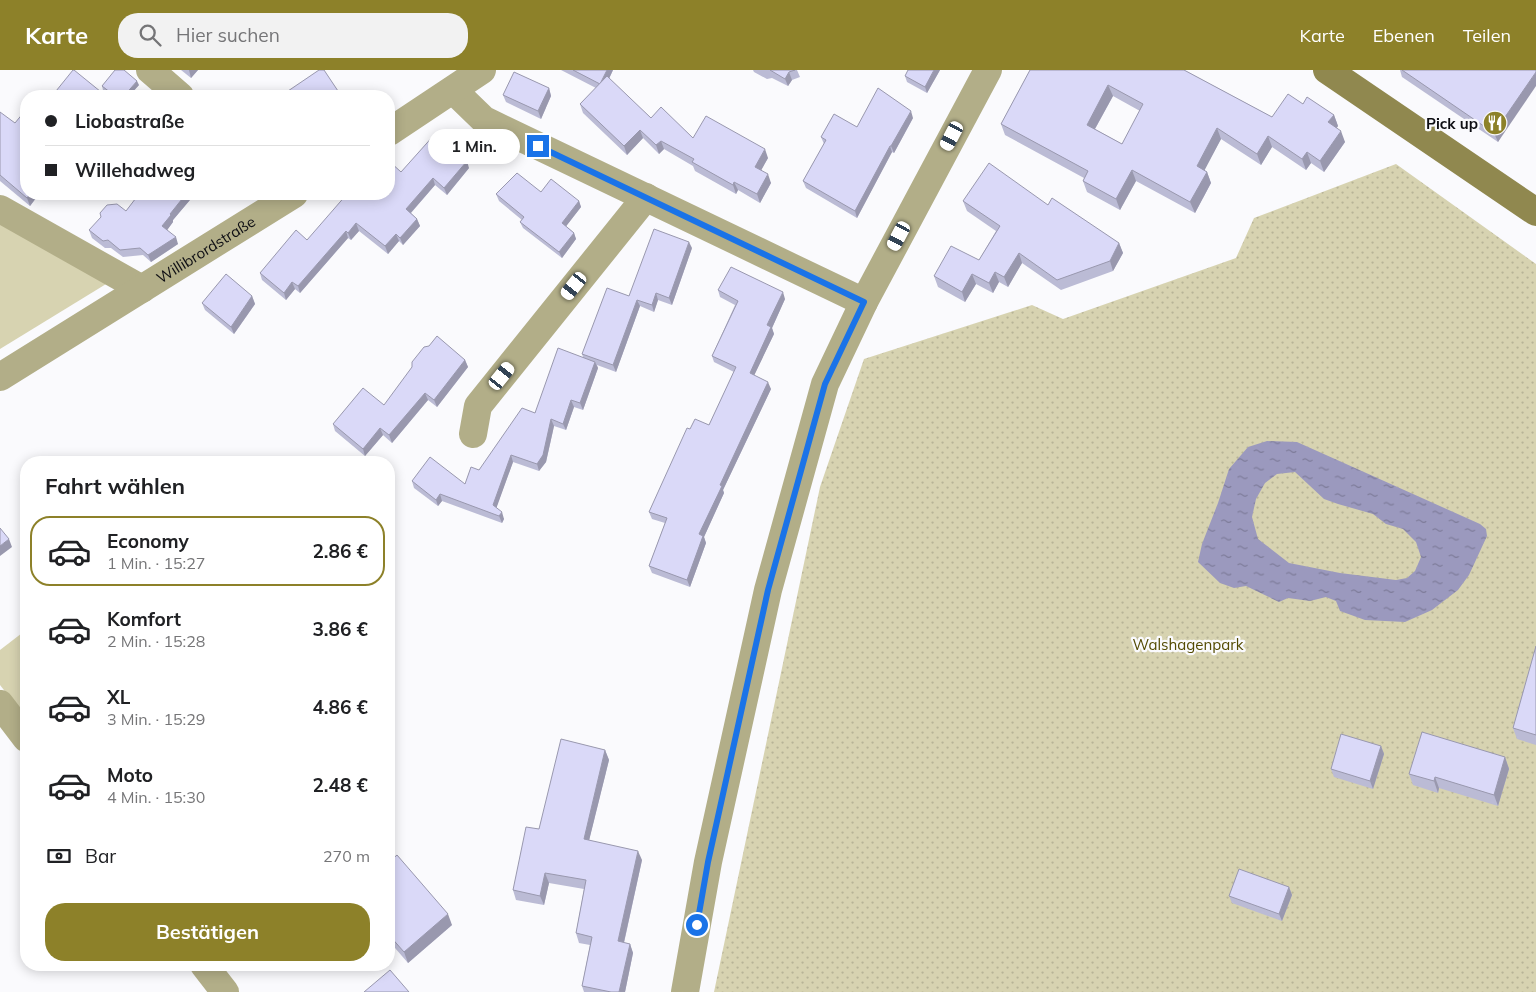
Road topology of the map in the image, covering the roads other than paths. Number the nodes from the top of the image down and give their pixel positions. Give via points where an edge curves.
1 (150, 70) edge
2 (482, 70) edge
3 (988, 70) edge
4 (1327, 70) edge
5 (173, 90) edge
6 (453, 90) junction
7 (395, 128) edge
8 (646, 197) junction
9 (282, 200) edge
10 (0, 209) edge
11 (1536, 212) edge
12 (142, 289) junction
13 (864, 302) junction
14 (0, 377) edge
15 (473, 434) dead end
16 (0, 704) edge
17 (20, 730) edge
18 (209, 971) edge
19 (225, 992) edge
20 (685, 992) edge

1 - 5 street
2 - 6 street
3 - 13 street
4 - 11 main road
6 - 7 street
6 - 8 street via 484,120
8 - 13 street
8 - 15 street via 478,406
9 - 12 street, Willibrordstraße
10 - 12 street, Willibrordstraße
12 - 14 street, Willibrordstraße
13 - 20 street via 825,384 768,590 708,862
16 - 17 street
18 - 19 street

